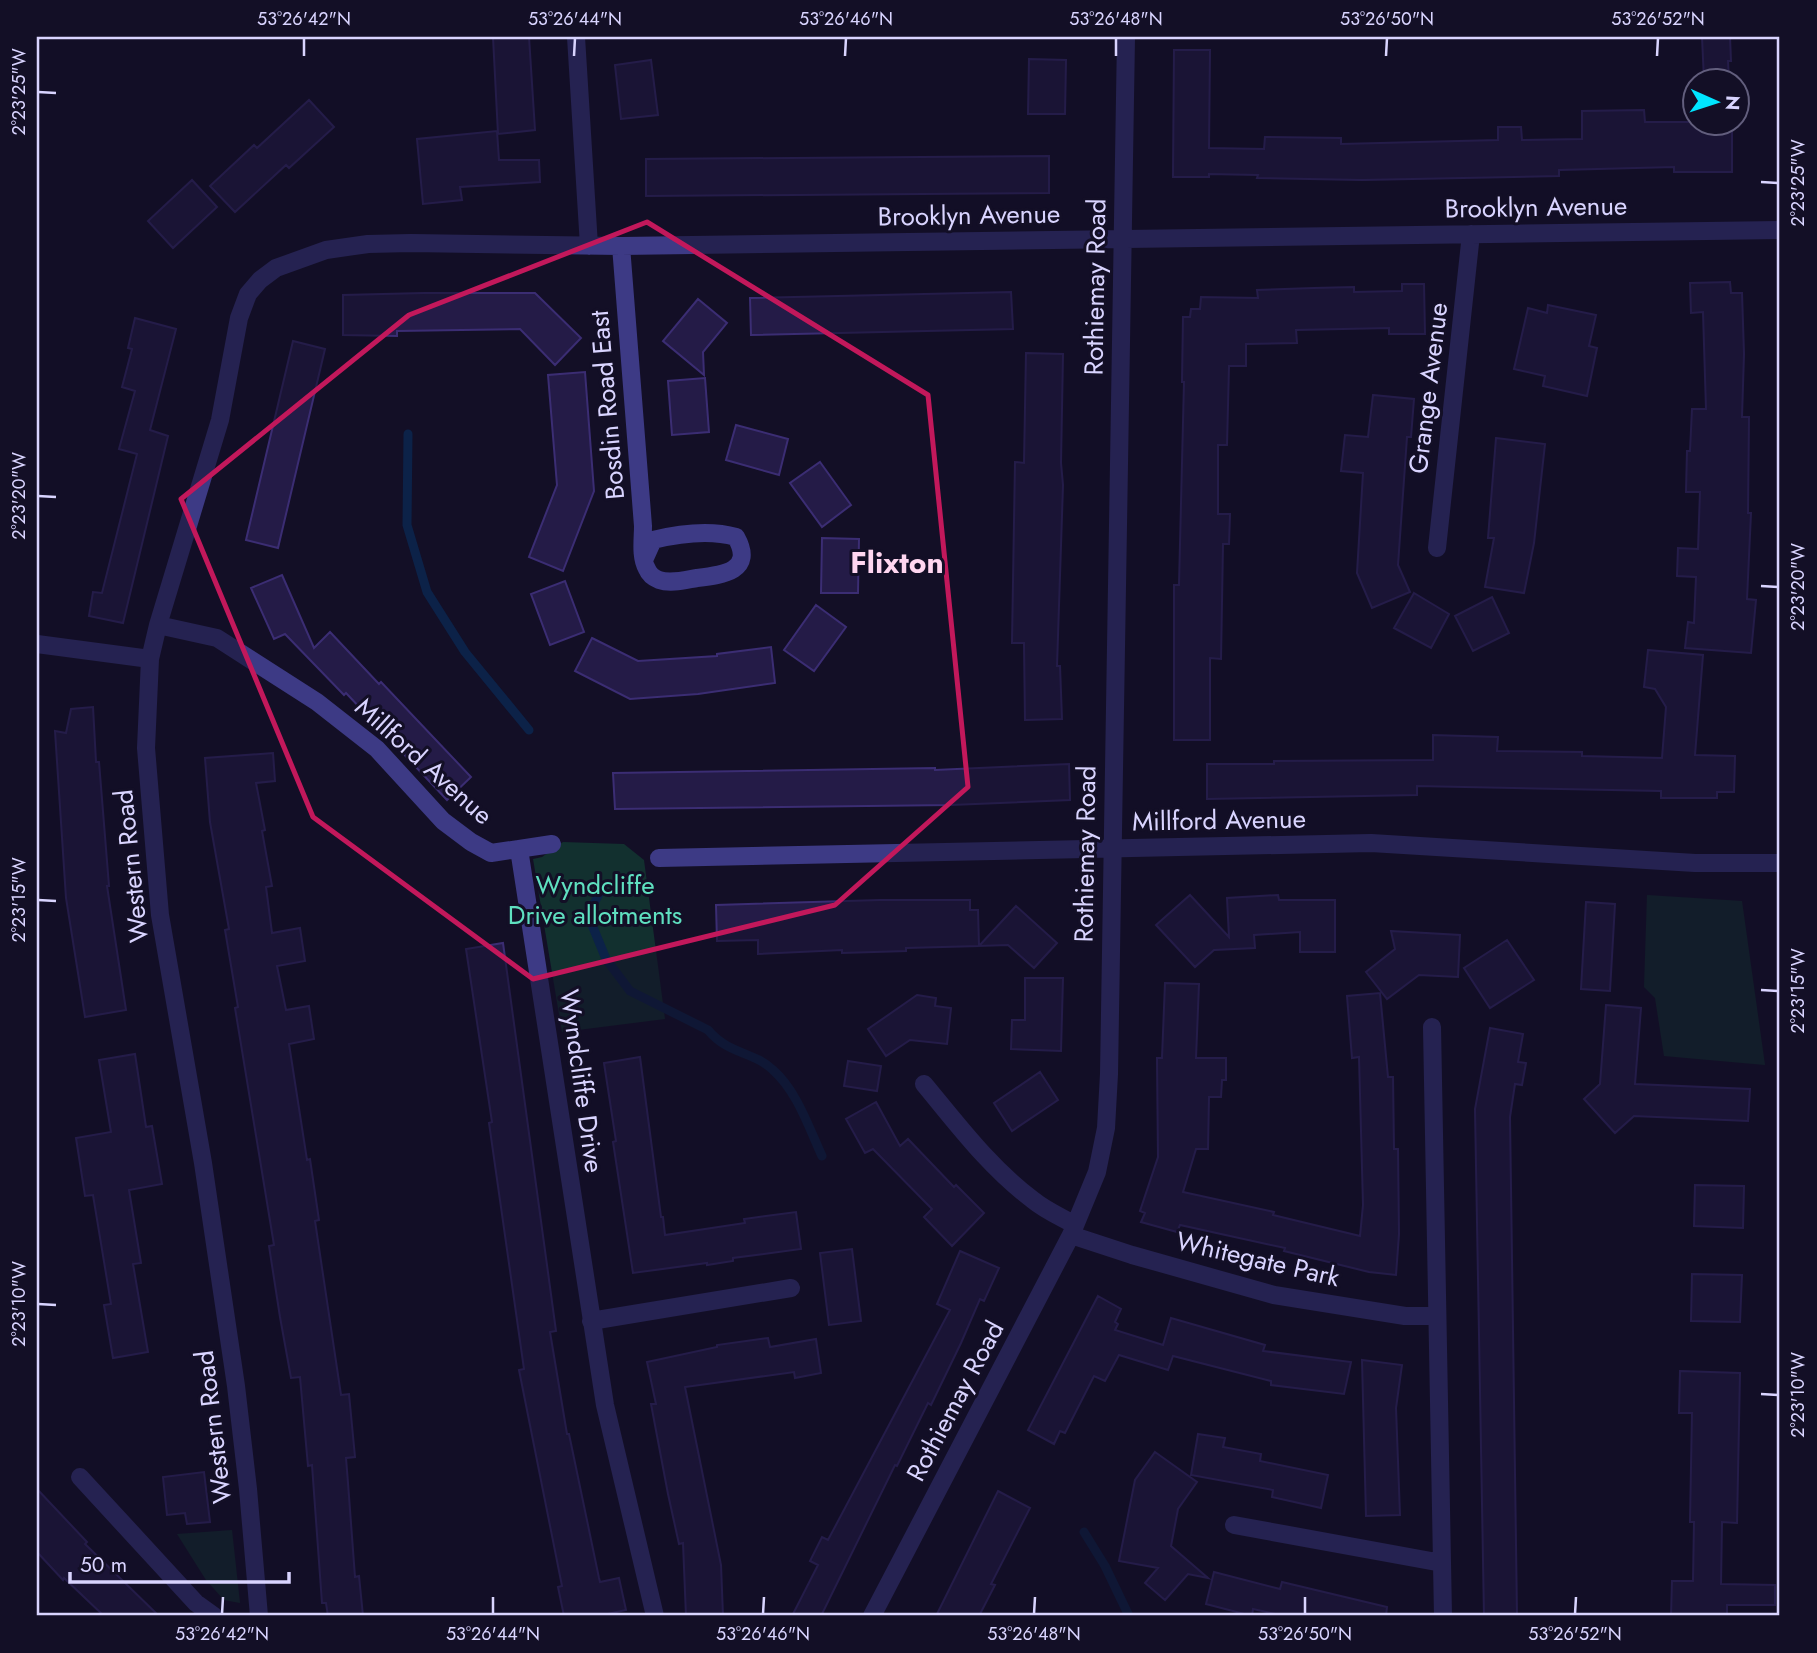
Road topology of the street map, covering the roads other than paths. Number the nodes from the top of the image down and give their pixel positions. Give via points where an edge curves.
1 (576, 37) edge
2 (1126, 37) edge
3 (1780, 230) edge
4 (1471, 234) junction
5 (1122, 240) junction
6 (411, 243) joint
7 (589, 246) junction
8 (621, 246) junction
9 (1437, 548) dead end
10 (643, 560) junction
11 (158, 625) junction
12 (37, 644) edge
13 (150, 659) junction
14 (552, 844) dead end
15 (1111, 847) junction
16 (519, 849) junction
17 (659, 858) dead end
18 (1780, 863) edge
19 (1432, 1027) dead end
20 (925, 1084) dead end
21 (1073, 1230) junction
22 (790, 1288) dead end
23 (1437, 1317) junction
24 (591, 1321) junction
25 (79, 1477) dead end
26 (1234, 1525) dead end
27 (1442, 1563) junction
28 (214, 1616) edge
29 (259, 1616) edge
30 (655, 1616) edge
31 (872, 1616) edge
32 (1443, 1616) edge

1 - 7 street
2 - 5 street, Rothiemay Road
3 - 4 street, Brooklyn Avenue
4 - 5 street, Brooklyn Avenue
4 - 9 street, Grange Avenue
5 - 8 street, Brooklyn Avenue
5 - 15 street, Rothiemay Road
6 - 7 street, Brooklyn Avenue
6 - 11 street, Western Road via 326,250 276,268 248,294 239,318 220,420
7 - 8 street, Brooklyn Avenue
8 - 10 street, Bosdin Road East
10 - 10 street via 647,572 668,582 724,575 743,559 736,537 724,533 653,540
11 - 13 street, Western Road
11 - 16 street, Millford Avenue via 217,638 317,702 377,749 443,821 471,842 491,853
12 - 13 street
13 - 29 street, Western Road via 146,748 160,915 236,1386
14 - 16 street, Millford Avenue
15 - 17 street, Millford Avenue
15 - 18 street, Millford Avenue via 1371,843 1695,863
15 - 21 street, Rothiemay Road via 1106,1128 1097,1172
16 - 24 street, Wyndcliffe Drive
19 - 23 street
20 - 21 street, Whitegate Park via 1001,1172
21 - 23 street, Whitegate Park via 1132,1255 1274,1295
21 - 31 street, Rothiemay Road
22 - 24 street
23 - 27 street
24 - 30 street, Wyndcliffe Drive via 616,1453
25 - 28 street via 196,1603
26 - 27 street
27 - 32 street

